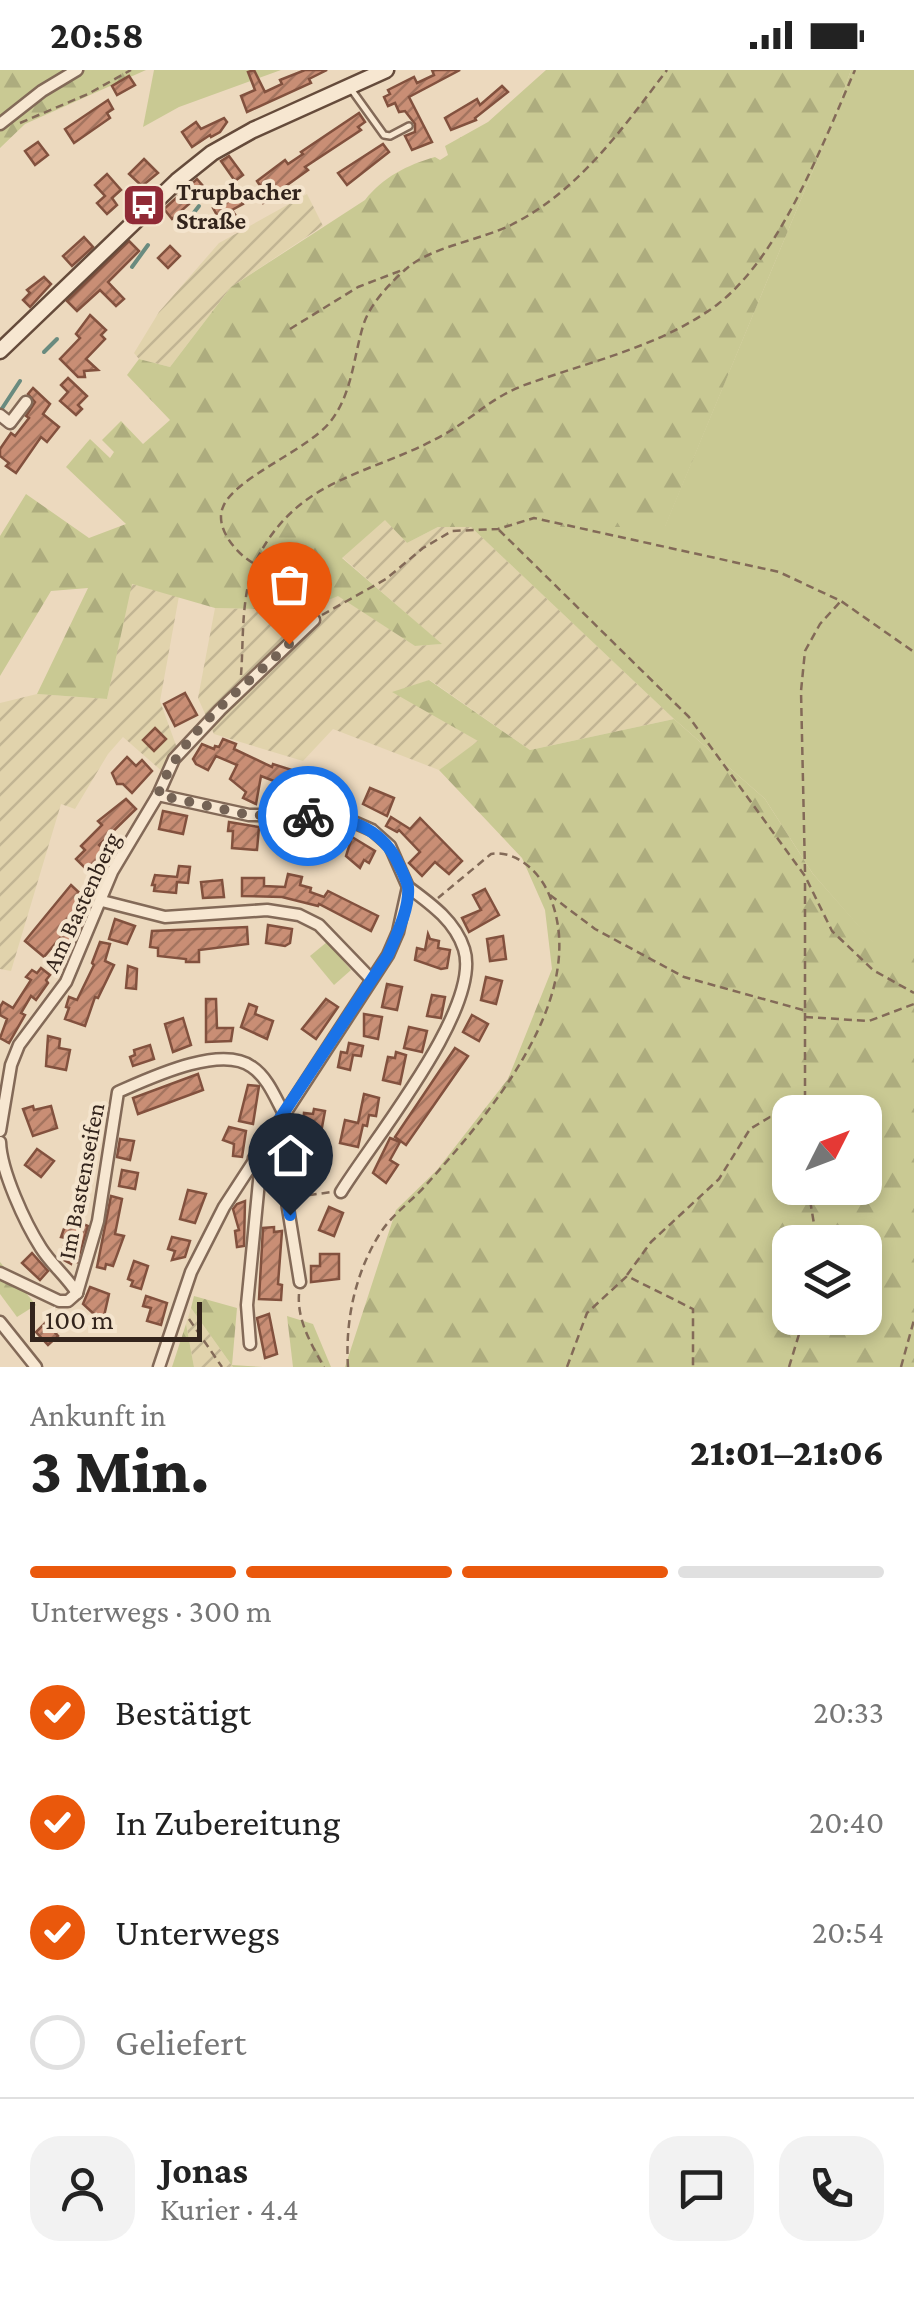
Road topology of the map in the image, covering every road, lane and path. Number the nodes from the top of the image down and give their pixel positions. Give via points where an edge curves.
1 (76, 70) edge
2 (131, 70) edge
3 (386, 70) edge
4 (667, 70) edge
5 (856, 70) edge
6 (350, 86) junction
7 (0, 124) edge
8 (13, 124) dead end
9 (409, 126) dead end
10 (406, 268) junction
11 (290, 329) dead end
12 (0, 351) edge
13 (26, 402) dead end
14 (2, 417) edge
15 (498, 529) junction
16 (254, 564) junction
17 (841, 601) junction
18 (314, 620) joint
19 (914, 652) edge
20 (240, 691) junction
21 (158, 795) junction
22 (805, 876) junction
23 (408, 887) junction
24 (549, 894) junction
25 (102, 901) junction
26 (431, 904) junction
27 (371, 979) junction
28 (914, 994) edge
29 (914, 1004) edge
30 (804, 1010) junction
31 (805, 1017) junction
32 (805, 1095) edge
33 (283, 1112) junction
34 (772, 1118) edge
35 (0, 1131) edge
36 (265, 1141) junction
37 (0, 1142) edge
38 (254, 1158) junction
39 (289, 1186) dead end
40 (324, 1192) dead end
41 (341, 1192) dead end
42 (0, 1273) edge
43 (626, 1276) junction
44 (300, 1282) joint
45 (77, 1293) junction
46 (179, 1306) junction
47 (914, 1320) edge
48 (0, 1322) edge
49 (799, 1335) edge
50 (250, 1344) dead end
51 (36, 1367) edge
52 (159, 1367) edge
53 (222, 1367) edge
54 (324, 1367) edge
55 (348, 1367) edge
56 (567, 1367) edge
57 (692, 1367) edge
58 (789, 1367) edge
59 (901, 1367) edge

1 - 7 street
2 - 8 path
3 - 6 street
4 - 10 path via 608,147 556,195 506,227
5 - 16 path via 776,237 718,303 674,330 488,401 449,432 313,492 286,515
6 - 9 lane via 384,135
6 - 12 street via 212,153
10 - 11 path
10 - 16 path via 372,305 354,374 326,428 224,504 221,516 232,545
13 - 14 street via 10,423
15 - 17 path via 534,518 614,533 779,572
15 - 18 path via 452,531
15 - 22 path via 689,717
16 - 20 path
17 - 19 path
17 - 22 path via 805,651
18 - 20 street, Am Bastenberg
20 - 21 street, Am Bastenberg via 186,744
21 - 23 street via 249,815 349,820 390,846
21 - 25 street, Am Bastenberg
22 - 28 path via 842,942
22 - 30 path
23 - 26 street
23 - 27 street via 398,932
24 - 26 path via 525,864 497,852
24 - 30 path via 596,929 684,977
24 - 55 path via 557,970 540,1030 463,1140 378,1236 350,1312
25 - 27 street via 165,917 267,910 298,915 319,925
25 - 35 street, Am Bastenberg via 66,982 19,1045
26 - 41 street via 465,951 464,991 448,1030
27 - 33 street
29 - 31 path via 869,1021
30 - 31 path
31 - 32 path
33 - 36 street
33 - 45 street, Im Bastenseifen via 258,1071 236,1060 184,1066 118,1092 98,1221
34 - 43 path via 750,1129 720,1179 651,1242
36 - 38 street
36 - 44 street via 280,1159
37 - 45 street via 33,1233
38 - 46 street
38 - 50 street via 260,1172 247,1305
39 - 40 path via 310,1195
42 - 45 street via 59,1301
43 - 56 path via 586,1312
43 - 57 path via 693,1309
44 - 54 path via 302,1320
46 - 52 street
46 - 53 path
47 - 59 path
48 - 51 street
49 - 58 path

